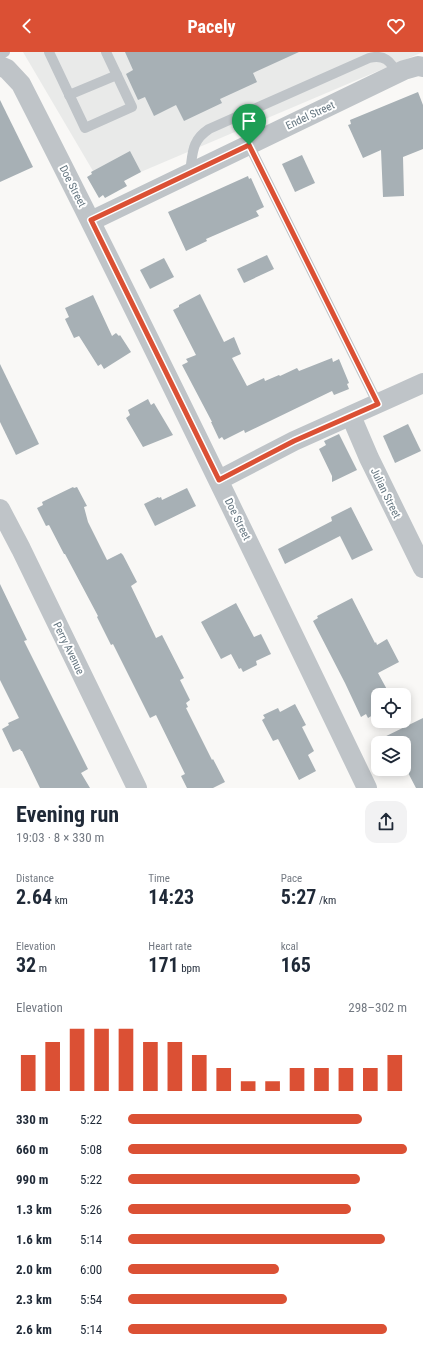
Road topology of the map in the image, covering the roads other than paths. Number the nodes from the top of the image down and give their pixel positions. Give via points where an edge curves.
1 (5, 52) edge
2 (49, 52) edge
3 (106, 52) edge
4 (0, 55) edge
5 (0, 66) edge
6 (423, 67) edge
7 (397, 74) junction
8 (117, 75) junction
9 (69, 95) junction
10 (249, 145) junction
11 (190, 172) junction
12 (91, 220) junction
13 (423, 383) edge
14 (378, 404) junction
15 (351, 416) junction
16 (219, 480) junction
17 (0, 509) edge
18 (423, 568) edge
19 (136, 788) edge
20 (367, 788) edge

1 - 4 lane
2 - 9 lane
3 - 8 lane
5 - 12 street, Doe Street via 7,69 21,84
6 - 7 street, Endel Street via 418,66
7 - 10 street, Endel Street
7 - 11 lane via 385,58 369,58 208,129 199,136 195,145
8 - 9 lane
8 - 9 lane via 132,107 85,128
10 - 11 street, Endel Street
10 - 14 lane
11 - 12 street, Endel Street
12 - 16 street, Doe Street
13 - 14 street
14 - 15 street
15 - 16 street via 294,441
15 - 18 street, Julian Street
16 - 20 street, Doe Street
17 - 19 street, Perry Avenue

